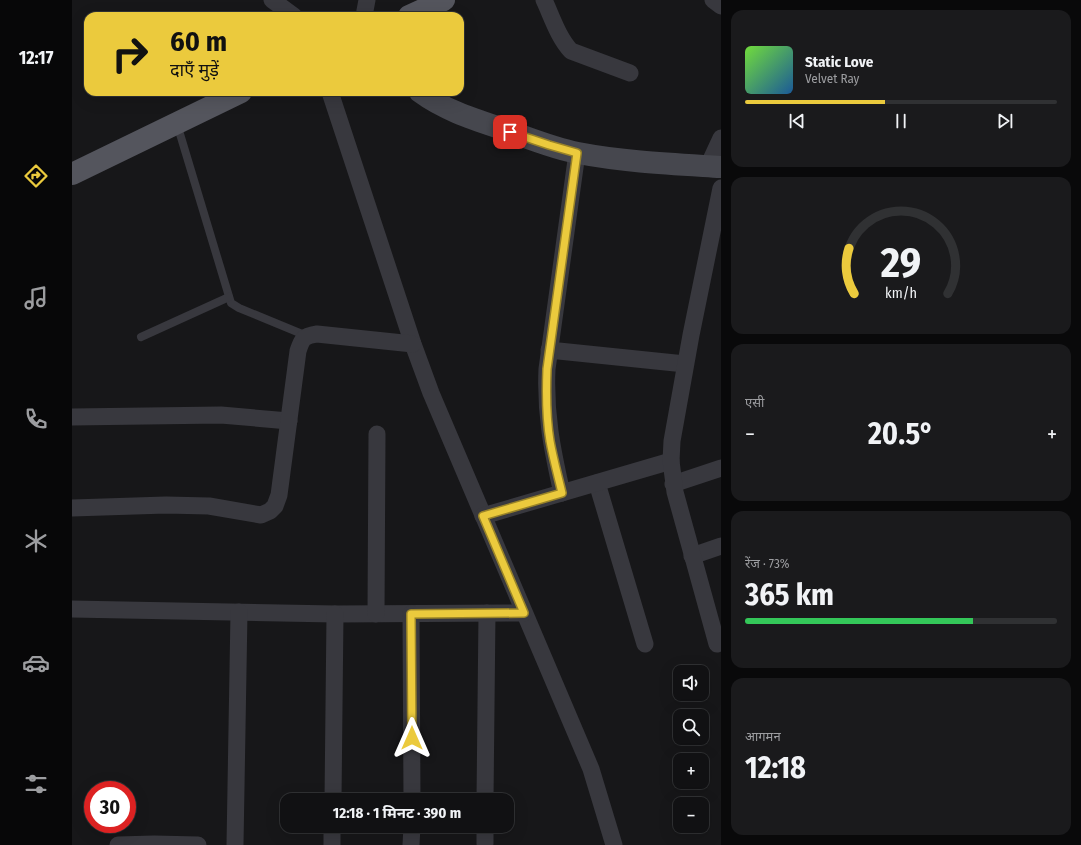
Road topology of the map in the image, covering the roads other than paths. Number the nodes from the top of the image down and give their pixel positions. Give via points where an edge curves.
1 (272, 0) edge
2 (367, 0) edge
3 (444, 0) edge
4 (544, 0) edge
5 (713, 0) edge
6 (721, 6) edge
7 (288, 12) edge
8 (365, 12) edge
9 (418, 12) edge
10 (630, 73) dead end
11 (233, 96) edge
12 (331, 96) edge
13 (425, 96) edge
14 (176, 123) junction
15 (721, 138) edge
16 (577, 153) junction
17 (714, 167) edge
18 (72, 174) edge
19 (721, 188) edge
20 (229, 297) junction
21 (307, 336) junction
22 (141, 337) dead end
23 (412, 344) junction
24 (550, 350) junction
25 (685, 364) junction
26 (72, 417) edge
27 (289, 421) junction
28 (377, 434) dead end
29 (671, 462) junction
30 (721, 468) edge
31 (597, 483) junction
32 (673, 484) junction
33 (562, 493) junction
34 (72, 508) edge
35 (483, 516) junction
36 (721, 546) edge
37 (692, 556) junction
38 (72, 609) edge
39 (239, 612) junction
40 (487, 613) junction
41 (524, 613) junction
42 (335, 614) junction
43 (376, 614) junction
44 (411, 614) junction
45 (645, 644) dead end
46 (717, 644) dead end
47 (333, 793) edge
48 (412, 793) edge
49 (485, 793) edge
50 (332, 833) edge
51 (412, 833) edge
52 (118, 845) edge
53 (198, 845) edge
54 (235, 845) edge
55 (332, 845) edge
56 (411, 845) edge
57 (614, 845) edge

1 - 7 street
2 - 8 street
3 - 9 main road
4 - 10 street via 560,35 572,51
5 - 6 street
11 - 14 main road
12 - 23 street
13 - 16 street via 471,118
14 - 18 main road
14 - 20 lane
15 - 17 street
16 - 17 street via 649,163
16 - 24 street
19 - 25 street
20 - 21 lane via 234,306
20 - 22 lane
21 - 23 street via 317,334
21 - 27 street via 301,341 298,352
23 - 35 street via 439,415
24 - 25 street
24 - 33 street via 546,383 547,413 550,440
25 - 29 street
26 - 27 street via 221,415
27 - 34 street via 279,495 275,506 261,515 187,505
28 - 43 street
29 - 31 street
29 - 32 street
30 - 32 street
31 - 33 street
31 - 45 street
32 - 37 street
33 - 35 street
35 - 41 street
36 - 37 street
37 - 46 street
38 - 39 street
39 - 42 street
39 - 54 street
40 - 41 street
40 - 44 street
40 - 49 street
41 - 57 street via 591,769
42 - 43 street
42 - 47 street
43 - 44 street
44 - 48 street
50 - 55 street
51 - 56 street
52 - 53 street

